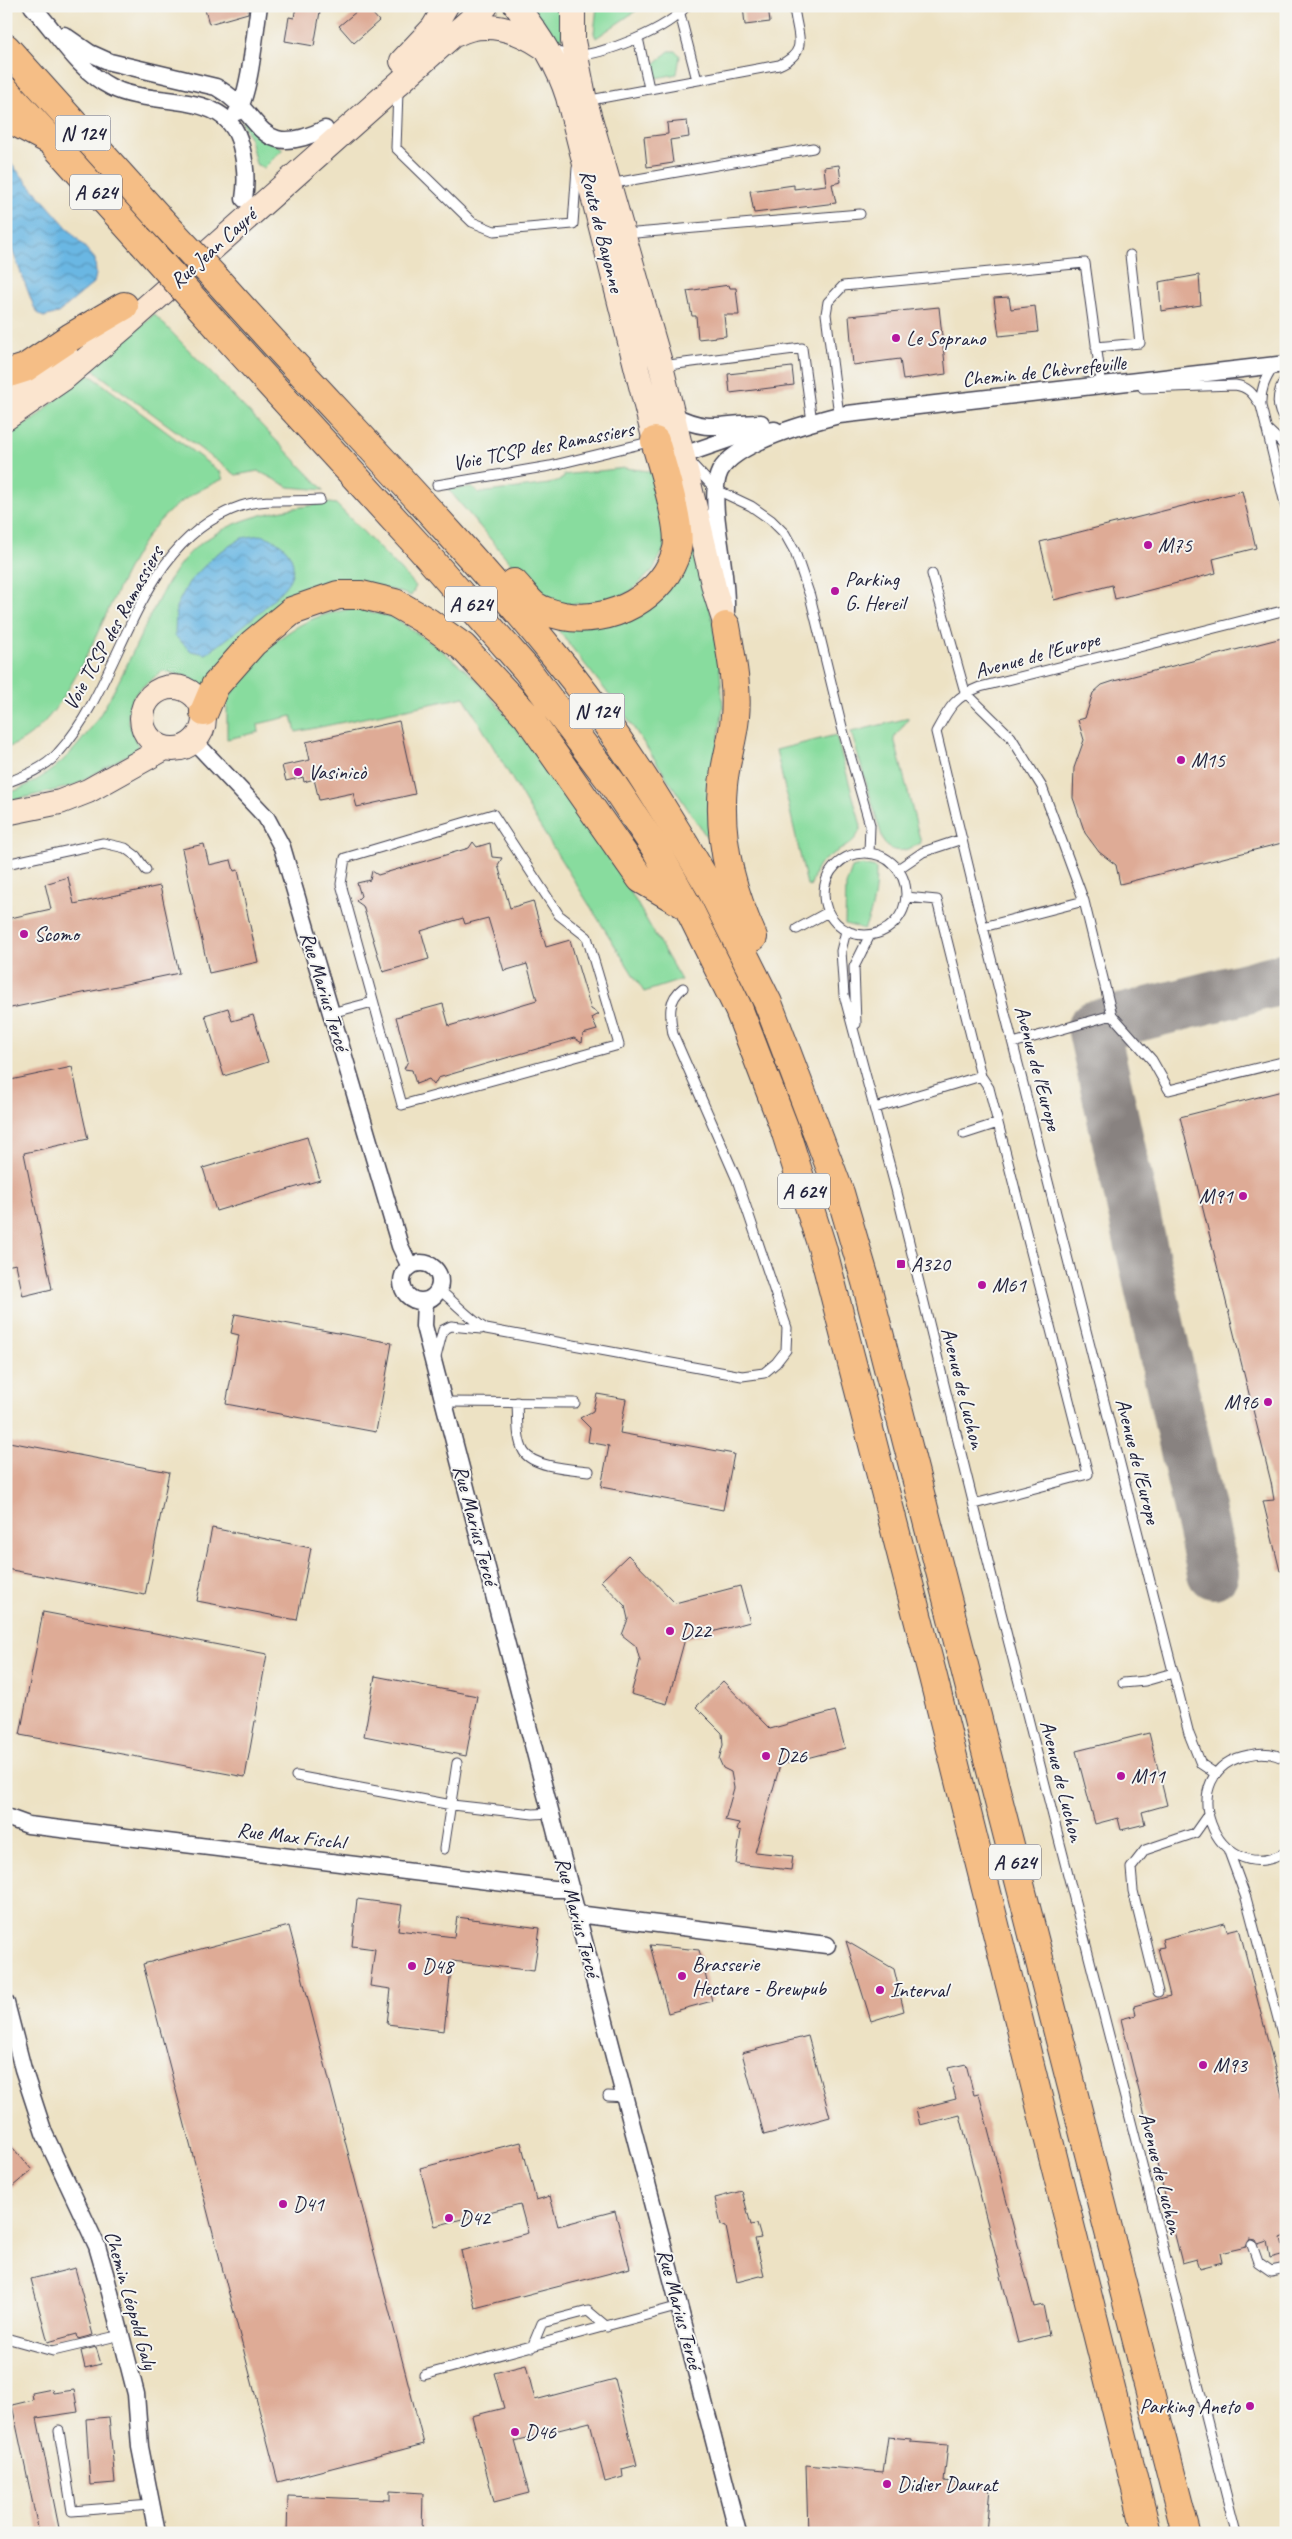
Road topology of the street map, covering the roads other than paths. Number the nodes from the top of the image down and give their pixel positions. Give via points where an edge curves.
1 (32, 6) edge
2 (259, 6) edge
3 (446, 6) edge
4 (486, 6) edge
5 (516, 6) edge
6 (573, 6) edge
7 (794, 6) edge
8 (683, 10) edge
9 (46, 21) junction
10 (638, 38) junction
11 (449, 39) junction
12 (6, 48) edge
13 (548, 51) junction
14 (576, 55) junction
15 (402, 73) junction
16 (697, 80) junction
17 (649, 88) junction
18 (6, 91) edge
19 (586, 101) junction
20 (242, 106) junction
21 (6, 117) edge
22 (229, 122) junction
23 (325, 129) junction
24 (51, 141) junction
25 (579, 143) junction
26 (813, 148) dead end
27 (600, 186) junction
28 (244, 199) junction
29 (860, 214) dead end
30 (613, 236) junction
31 (1130, 255) dead end
32 (124, 306) junction
33 (1096, 347) junction
34 (661, 366) junction
35 (1282, 369) edge
36 (6, 374) edge
37 (1102, 387) junction
38 (6, 397) edge
39 (1261, 406) junction
40 (839, 415) junction
41 (6, 418) edge
42 (810, 422) junction
43 (1286, 422) edge
44 (1266, 428) junction
45 (664, 429) junction
46 (787, 429) junction
47 (1286, 447) edge
48 (683, 455) junction
49 (437, 485) dead end
50 (715, 489) junction
51 (320, 500) dead end
52 (1286, 508) edge
53 (462, 548) junction
54 (932, 574) dead end
55 (1286, 610) edge
56 (726, 626) junction
57 (965, 692) junction
58 (204, 712) junction
59 (194, 741) junction
60 (165, 748) junction
61 (6, 784) edge
62 (6, 813) edge
63 (962, 839) junction
64 (869, 853) junction
65 (6, 864) edge
66 (898, 869) junction
67 (146, 870) dead end
68 (711, 889) joint
69 (906, 897) junction
70 (1084, 901) junction
71 (688, 907) junction
72 (828, 912) junction
73 (983, 927) junction
74 (797, 929) dead end
75 (846, 931) junction
76 (870, 935) junction
77 (683, 988) dead end
78 (374, 1002) junction
79 (331, 1012) junction
80 (1112, 1015) junction
81 (857, 1037) junction
82 (1013, 1043) junction
83 (1286, 1061) edge
84 (981, 1076) junction
85 (875, 1108) junction
86 (998, 1123) junction
87 (964, 1134) dead end
88 (840, 1193) junction
89 (410, 1267) junction
90 (438, 1289) junction
91 (425, 1301) junction
92 (486, 1329) junction
93 (434, 1365) junction
94 (444, 1402) junction
95 (517, 1402) junction
96 (575, 1403) dead end
97 (589, 1472) dead end
98 (974, 1504) junction
99 (1173, 1673) junction
100 (1123, 1683) dead end
101 (1286, 1760) edge
102 (457, 1763) dead end
103 (1216, 1774) junction
104 (296, 1776) dead end
105 (452, 1805) junction
106 (551, 1813) junction
107 (1207, 1816) junction
108 (6, 1818) edge
109 (444, 1849) dead end
110 (1228, 1849) junction
111 (1286, 1852) edge
112 (571, 1889) junction
113 (578, 1914) junction
114 (827, 1945) dead end
115 (1158, 1992) dead end
116 (6, 2002) edge
117 (1286, 2049) edge
118 (608, 2096) dead end
119 (625, 2097) junction
120 (1252, 2245) dead end
121 (1286, 2268) edge
122 (680, 2306) junction
123 (606, 2327) junction
124 (121, 2334) junction
125 (6, 2338) edge
126 (532, 2347) junction
127 (424, 2375) dead end
128 (59, 2431) dead end
129 (151, 2504) junction
130 (157, 2533) edge
131 (738, 2533) edge
132 (1147, 2533) edge
133 (1186, 2533) edge
134 (1236, 2533) edge

1 - 9 street
2 - 20 street
3 - 15 main road
4 - 11 main road
5 - 13 main road, Route de Bayonne
6 - 14 main road, Route de Bayonne
7 - 16 lane via 800,45 796,56 779,65
8 - 10 lane via 665,25
8 - 16 lane
9 - 20 street via 110,62 200,81 230,94
9 - 22 street via 90,72 113,88 196,105
10 - 14 lane
10 - 17 lane
11 - 13 main road via 464,31 488,27 531,38
11 - 15 main road
12 - 53 highway, N 124, bridge
13 - 14 lane
13 - 25 main road, Route de Bayonne via 561,75
14 - 19 main road, Route de Bayonne
15 - 23 main road, Rue Jean Cayré
15 - 25 lane via 396,148 472,222 494,231 573,224
15 - 41 main road, Rue Jean Cayré via 124,326 63,379
16 - 17 lane
17 - 19 lane
18 - 24 highway, N 124
19 - 27 main road, Route de Bayonne
20 - 22 street
20 - 23 street via 256,126 276,139 298,140
21 - 24 highway
22 - 28 street via 238,135 243,153 247,183
23 - 28 main road, Rue Jean Cayré
24 - 71 highway, A 624, bridge via 527,670 654,846
25 - 27 main road, Route de Bayonne
26 - 27 lane
27 - 30 main road, Route de Bayonne
28 - 32 main road, Rue Jean Cayré
29 - 30 lane
30 - 34 main road, Route de Bayonne
30 - 45 main road, Route de Bayonne via 621,306
31 - 33 lane via 1140,343
32 - 36 highway via 71,336 25,368
32 - 38 main road, Rue Jean Cayré via 55,364
33 - 37 lane
33 - 40 lane via 1085,264 843,286 828,302 826,314
34 - 42 lane via 802,348
34 - 45 main road, Route de Bayonne
35 - 37 street, Chemin de Chèvrefeuille
35 - 39 lane via 1266,376
35 - 43 lane via 1277,404
37 - 39 lane via 1235,384 1251,391
37 - 40 street, Chemin de Chèvrefeuille
39 - 44 lane
40 - 42 street, Chemin de Chèvrefeuille
42 - 45 street, Chemin de Chèvrefeuille via 740,423 705,428 691,425
42 - 46 street, Chemin de Chèvrefeuille
44 - 47 lane
44 - 52 lane
45 - 48 main road, Route de Bayonne
45 - 49 lane, Voie TCSP des Ramassiers via 550,466
45 - 53 highway via 677,548 656,586 628,607 608,616 590,618 555,614 535,606 505,573
46 - 48 street, Chemin de Chèvrefeuille via 744,434
46 - 50 street, Chemin de Chèvrefeuille via 732,458 719,473
48 - 50 lane
48 - 56 main road, Route de Bayonne via 714,592
50 - 56 street, Chemin de Chèvrefeuille via 727,591
50 - 64 lane via 751,506 771,520 796,552 870,825
51 - 61 lane, Voie TCSP des Ramassiers via 266,500 222,514 198,529 171,554 80,724 58,755 32,773
53 - 68 highway, N 124 via 556,657 596,709 660,802
54 - 57 lane
55 - 57 lane, Avenue de l'Europe
56 - 88 highway via 735,716 722,802 722,834 730,874 747,924 821,1100
57 - 63 lane, Avenue de l'Europe via 956,699 936,732
57 - 70 lane via 1011,737 1042,787
58 - 59 main road via 204,723
58 - 60 main road via 200,702 184,688 175,686 156,692 144,707 144,726 148,736
58 - 71 highway via 215,686 253,643 292,611 338,595 362,595 395,603 463,647 527,716 641,879
59 - 60 main road via 180,748
59 - 79 street, Rue Marius Tercé via 266,817 282,847
60 - 62 main road via 88,791 60,802
63 - 66 lane via 923,852
63 - 73 lane, Avenue de l'Europe
64 - 66 lane via 890,861
64 - 72 lane via 851,855 829,873 824,894
65 - 67 lane via 103,843 125,848
66 - 69 lane via 904,879
68 - 88 highway, A 624 via 768,1003
69 - 76 lane via 896,923
69 - 84 lane via 937,900
70 - 73 lane
70 - 80 lane
71 - 132 highway, A 624 via 739,1010 784,1127 822,1247
72 - 74 lane
72 - 75 lane
73 - 82 lane, Avenue de l'Europe
75 - 76 lane
75 - 81 lane via 841,951 844,995
76 - 81 lane via 854,967
77 - 92 lane via 675,994 670,1010 673,1034 737,1180 787,1328 786,1350 764,1372 742,1376
78 - 78 lane via 402,1105 619,1045 587,937 559,915 493,814 345,858 341,884
78 - 79 lane
79 - 89 street, Rue Marius Tercé via 400,1246
80 - 82 lane
80 - 83 lane via 1152,1060 1169,1090
81 - 85 lane, Avenue de Luchon
82 - 99 lane, Avenue de l'Europe
84 - 85 lane
84 - 86 lane via 989,1088
85 - 98 lane, Avenue de Luchon
86 - 87 lane
86 - 98 lane via 1088,1474
88 - 133 highway, A 624 via 871,1302
89 - 90 street via 425,1264 432,1267 437,1273
89 - 91 street via 402,1279 405,1293 418,1301
90 - 91 street
90 - 92 lane
91 - 93 street, Rue Marius Tercé via 424,1326
92 - 93 lane via 451,1326 444,1330
93 - 94 street, Rue Marius Tercé
94 - 95 lane
94 - 106 street, Rue Marius Tercé
95 - 96 lane
95 - 97 lane via 520,1440 528,1456 539,1463
98 - 134 lane, Avenue de Luchon
99 - 100 lane
99 - 103 lane, Avenue de l'Europe via 1201,1764
101 - 103 lane via 1262,1752 1237,1757
102 - 105 lane
103 - 107 lane via 1207,1795
104 - 105 lane
105 - 106 lane
105 - 109 lane
106 - 112 street, Rue Marius Tercé
107 - 110 lane via 1214,1834
107 - 115 lane via 1195,1833 1145,1850 1131,1868 1132,1891
108 - 112 street, Rue Max Fischl via 28,1825
110 - 111 lane via 1243,1857 1260,1859
110 - 117 lane via 1246,1898
112 - 113 street, Rue Marius Tercé
113 - 114 street
113 - 119 street, Rue Marius Tercé
116 - 124 street, Chemin Léopold Galy via 44,2134 97,2246
118 - 119 lane
119 - 122 street, Rue Marius Tercé
120 - 121 lane via 1258,2262 1271,2271
122 - 123 lane
122 - 131 street, Rue Marius Tercé
123 - 126 lane
123 - 126 lane via 588,2311 579,2313 542,2323
124 - 125 lane via 53,2351
124 - 129 street, Chemin Léopold Galy via 136,2394 140,2447
126 - 127 lane
128 - 129 lane via 72,2511
129 - 130 street, Chemin Léopold Galy

